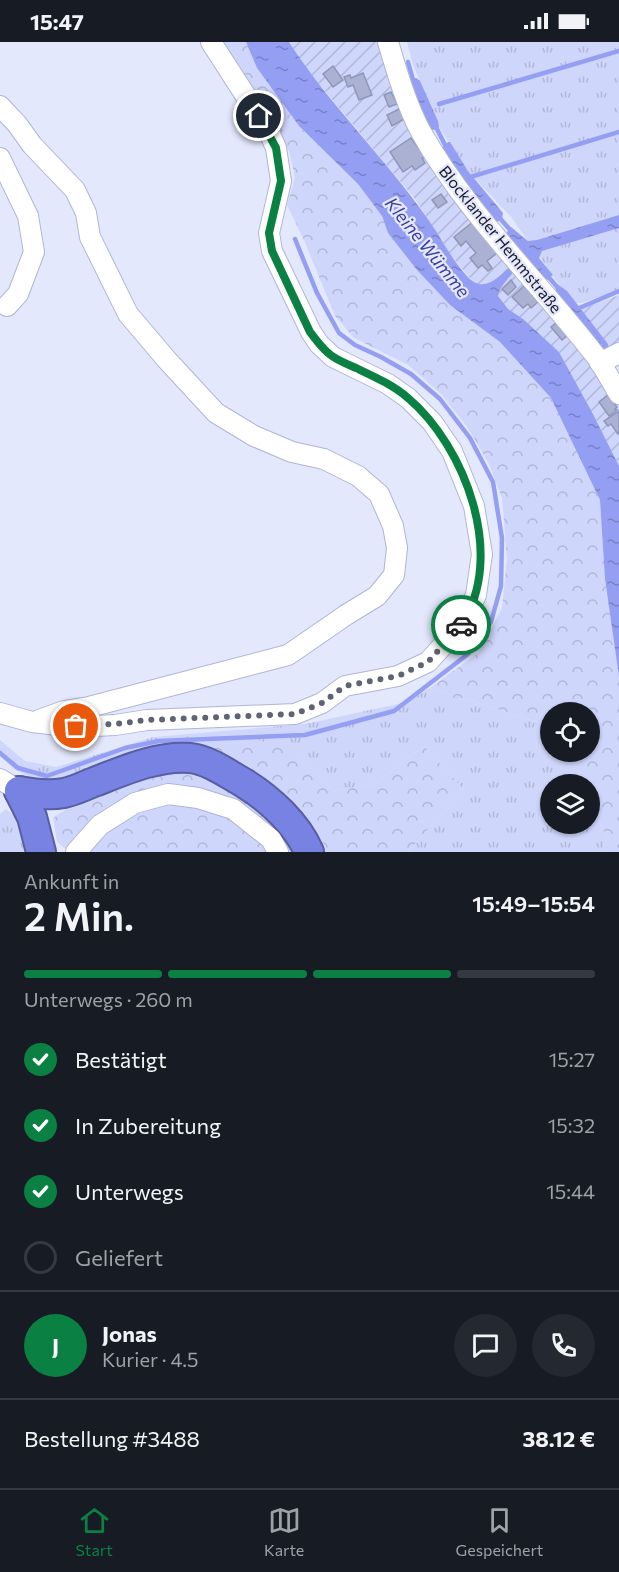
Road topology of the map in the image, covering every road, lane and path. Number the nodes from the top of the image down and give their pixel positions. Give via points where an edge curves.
1 (211, 42) edge
2 (388, 42) edge
3 (0, 106) edge
4 (0, 158) edge
5 (7, 306) dead end
6 (619, 353) edge
7 (600, 363) junction
8 (619, 394) edge
9 (0, 713) edge
10 (32, 722) junction
11 (9, 785) edge
12 (41, 852) edge
13 (76, 852) edge
14 (278, 852) edge
15 (309, 852) edge

1 - 10 street via 276,148 281,181 270,242 310,332 333,357 408,398 432,422 452,451 474,506 482,554 476,595 463,623 428,662 398,676 345,686 322,703 295,714 76,726
2 - 7 street, Blocklander Hemmstraße via 420,130 464,196
3 - 10 street via 75,190 86,213 90,237 128,314 167,360 216,413 254,436 292,452 324,459 358,476 379,494 393,526 397,548 394,574 377,596 288,655
4 - 5 street via 28,216 34,252 18,294
6 - 7 street
7 - 8 street, Blocklander Hemmstraße
9 - 10 street
11 - 12 highway via 32,817
11 - 15 highway via 47,796 67,793 165,759 192,758 220,769 273,805
13 - 14 street via 100,825 126,808 168,794 233,809 271,839

